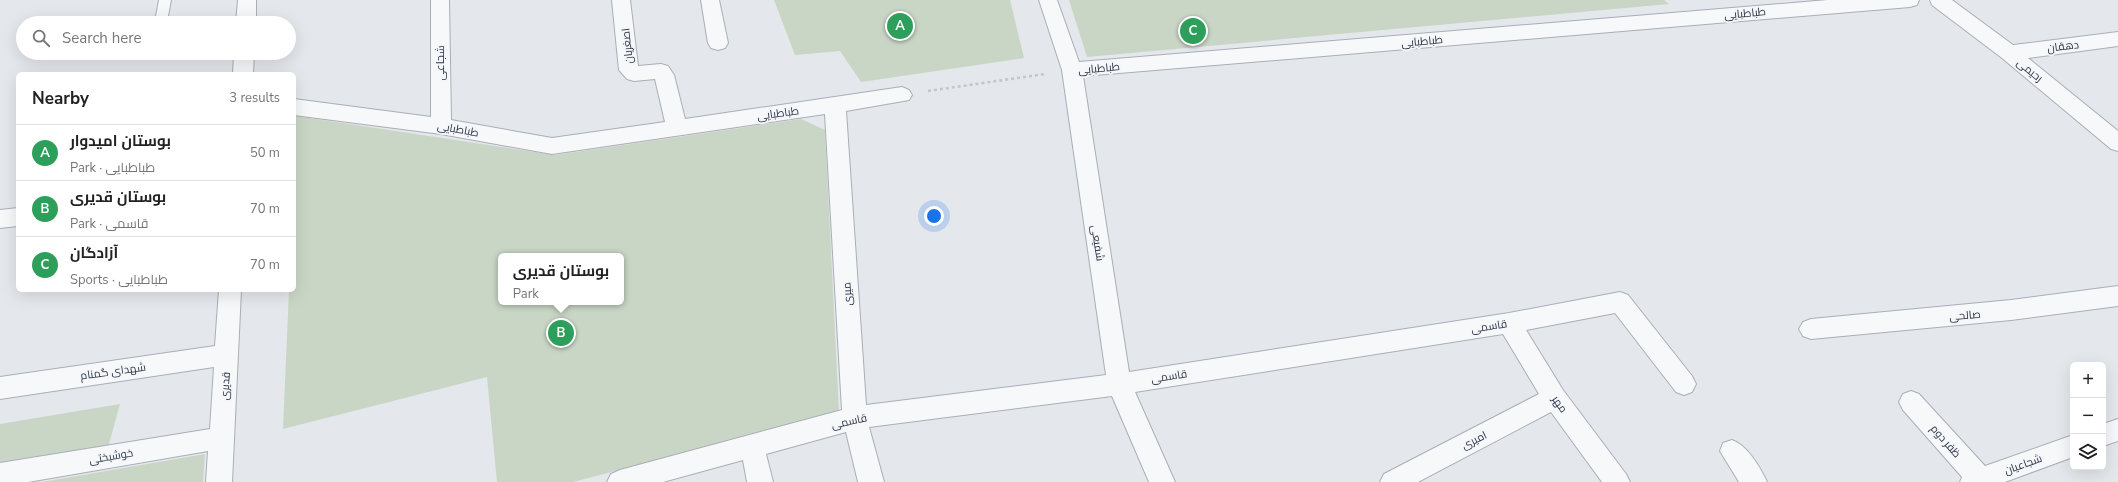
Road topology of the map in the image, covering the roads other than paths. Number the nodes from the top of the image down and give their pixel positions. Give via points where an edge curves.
1 (164, 0) edge
2 (247, 0) edge
3 (440, 0) edge
4 (621, 0) edge
5 (710, 0) edge
6 (1048, 0) edge
7 (1707, 0) edge
8 (1910, 0) edge
9 (1940, 0) edge
10 (1727, 15) junction
11 (162, 16) dead end
12 (246, 16) edge
13 (2118, 39) edge
14 (718, 43) dead end
15 (2009, 53) junction
16 (244, 60) edge
17 (1072, 70) junction
18 (243, 72) edge
19 (902, 95) road end
20 (835, 105) junction
21 (296, 107) edge
22 (441, 126) junction
23 (677, 128) junction
24 (2118, 143) edge
25 (16, 217) edge
26 (0, 219) edge
27 (230, 292) edge
28 (2118, 296) edge
29 (1509, 322) junction
30 (1811, 329) dead end
31 (226, 355) junction
32 (1119, 384) junction
33 (1684, 384) dead end
34 (0, 388) edge
35 (1555, 398) junction
36 (1911, 402) dead end
37 (856, 418) junction
38 (2118, 430) edge
39 (2106, 434) edge
40 (221, 438) junction
41 (752, 445) junction
42 (2070, 447) edge
43 (1732, 451) dead end
44 (0, 475) edge
45 (663, 476) edge
46 (1976, 481) edge
47 (219, 482) edge
48 (620, 482) edge
49 (760, 482) edge
50 (871, 482) edge
51 (1162, 482) edge
52 (1393, 482) edge
53 (1617, 482) edge
54 (1754, 482) edge

1 - 11 lane
2 - 12 street
3 - 22 street, شجاعی
4 - 23 street, اصغریان via 629,70 634,74 661,71
5 - 14 street
6 - 17 street, شفیعی
7 - 10 street
8 - 10 street, طباطبایی
9 - 15 street, رحیمی
10 - 17 street, طباطبایی
13 - 15 street, دهقان
15 - 24 street, رحیمی
16 - 18 street
17 - 32 street, شفیعی
19 - 20 street, طباطبایی
20 - 23 street, طباطبایی
20 - 37 street, میری
21 - 22 street, طباطبایی
22 - 23 street, طباطبایی via 552,146
25 - 26 street
27 - 31 street, قدیری
28 - 30 street, صالحی via 2011,310
29 - 32 street, قاسمی
29 - 33 street, قاسمی via 1620,302
29 - 35 street, مهر
31 - 34 street, شهدای گمنام
31 - 40 street, قدیری
32 - 37 street, قاسمی
32 - 51 street, شفیعی
35 - 52 street, امیری
35 - 53 street, مهر
36 - 46 street, ظفر دوم
37 - 41 street, قاسمی
37 - 50 street, میری
38 - 39 street
40 - 44 street, خوشبختی
40 - 47 street, قدیری
41 - 45 street, قاسمی
41 - 49 street
42 - 46 street, شجاعیان
43 - 54 street
45 - 48 street, قاسمی

